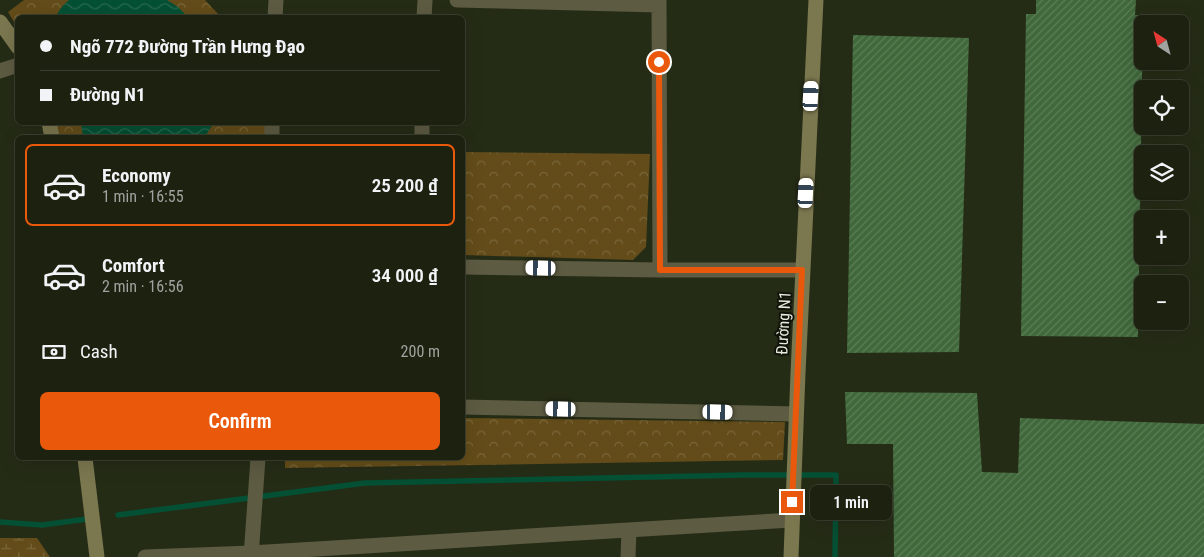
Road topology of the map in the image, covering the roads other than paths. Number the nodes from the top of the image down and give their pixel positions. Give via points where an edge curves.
1 (276, 0) edge
2 (425, 0) edge
3 (457, 0) edge
4 (816, 0) edge
5 (659, 2) edge
6 (276, 15) edge
7 (424, 15) edge
8 (0, 22) edge
9 (15, 43) edge
10 (15, 65) edge
11 (0, 71) edge
12 (465, 267) edge
13 (660, 270) junction
14 (802, 270) junction
15 (465, 407) edge
16 (796, 414) junction
17 (85, 460) edge
18 (258, 460) edge
19 (792, 520) junction
20 (629, 530) junction
21 (251, 555) edge
22 (97, 557) edge
23 (145, 557) edge
24 (628, 557) edge
25 (791, 557) edge

1 - 6 street
2 - 7 street
3 - 5 street
4 - 14 street, Đường N1
5 - 13 street
8 - 9 street
10 - 11 street
12 - 13 street
13 - 14 street
14 - 16 street, Đường N1
15 - 16 street
16 - 19 street, Đường N1
17 - 22 street
18 - 21 street
19 - 20 street
19 - 25 street, Đường N1
20 - 21 street
20 - 24 street
21 - 23 street

